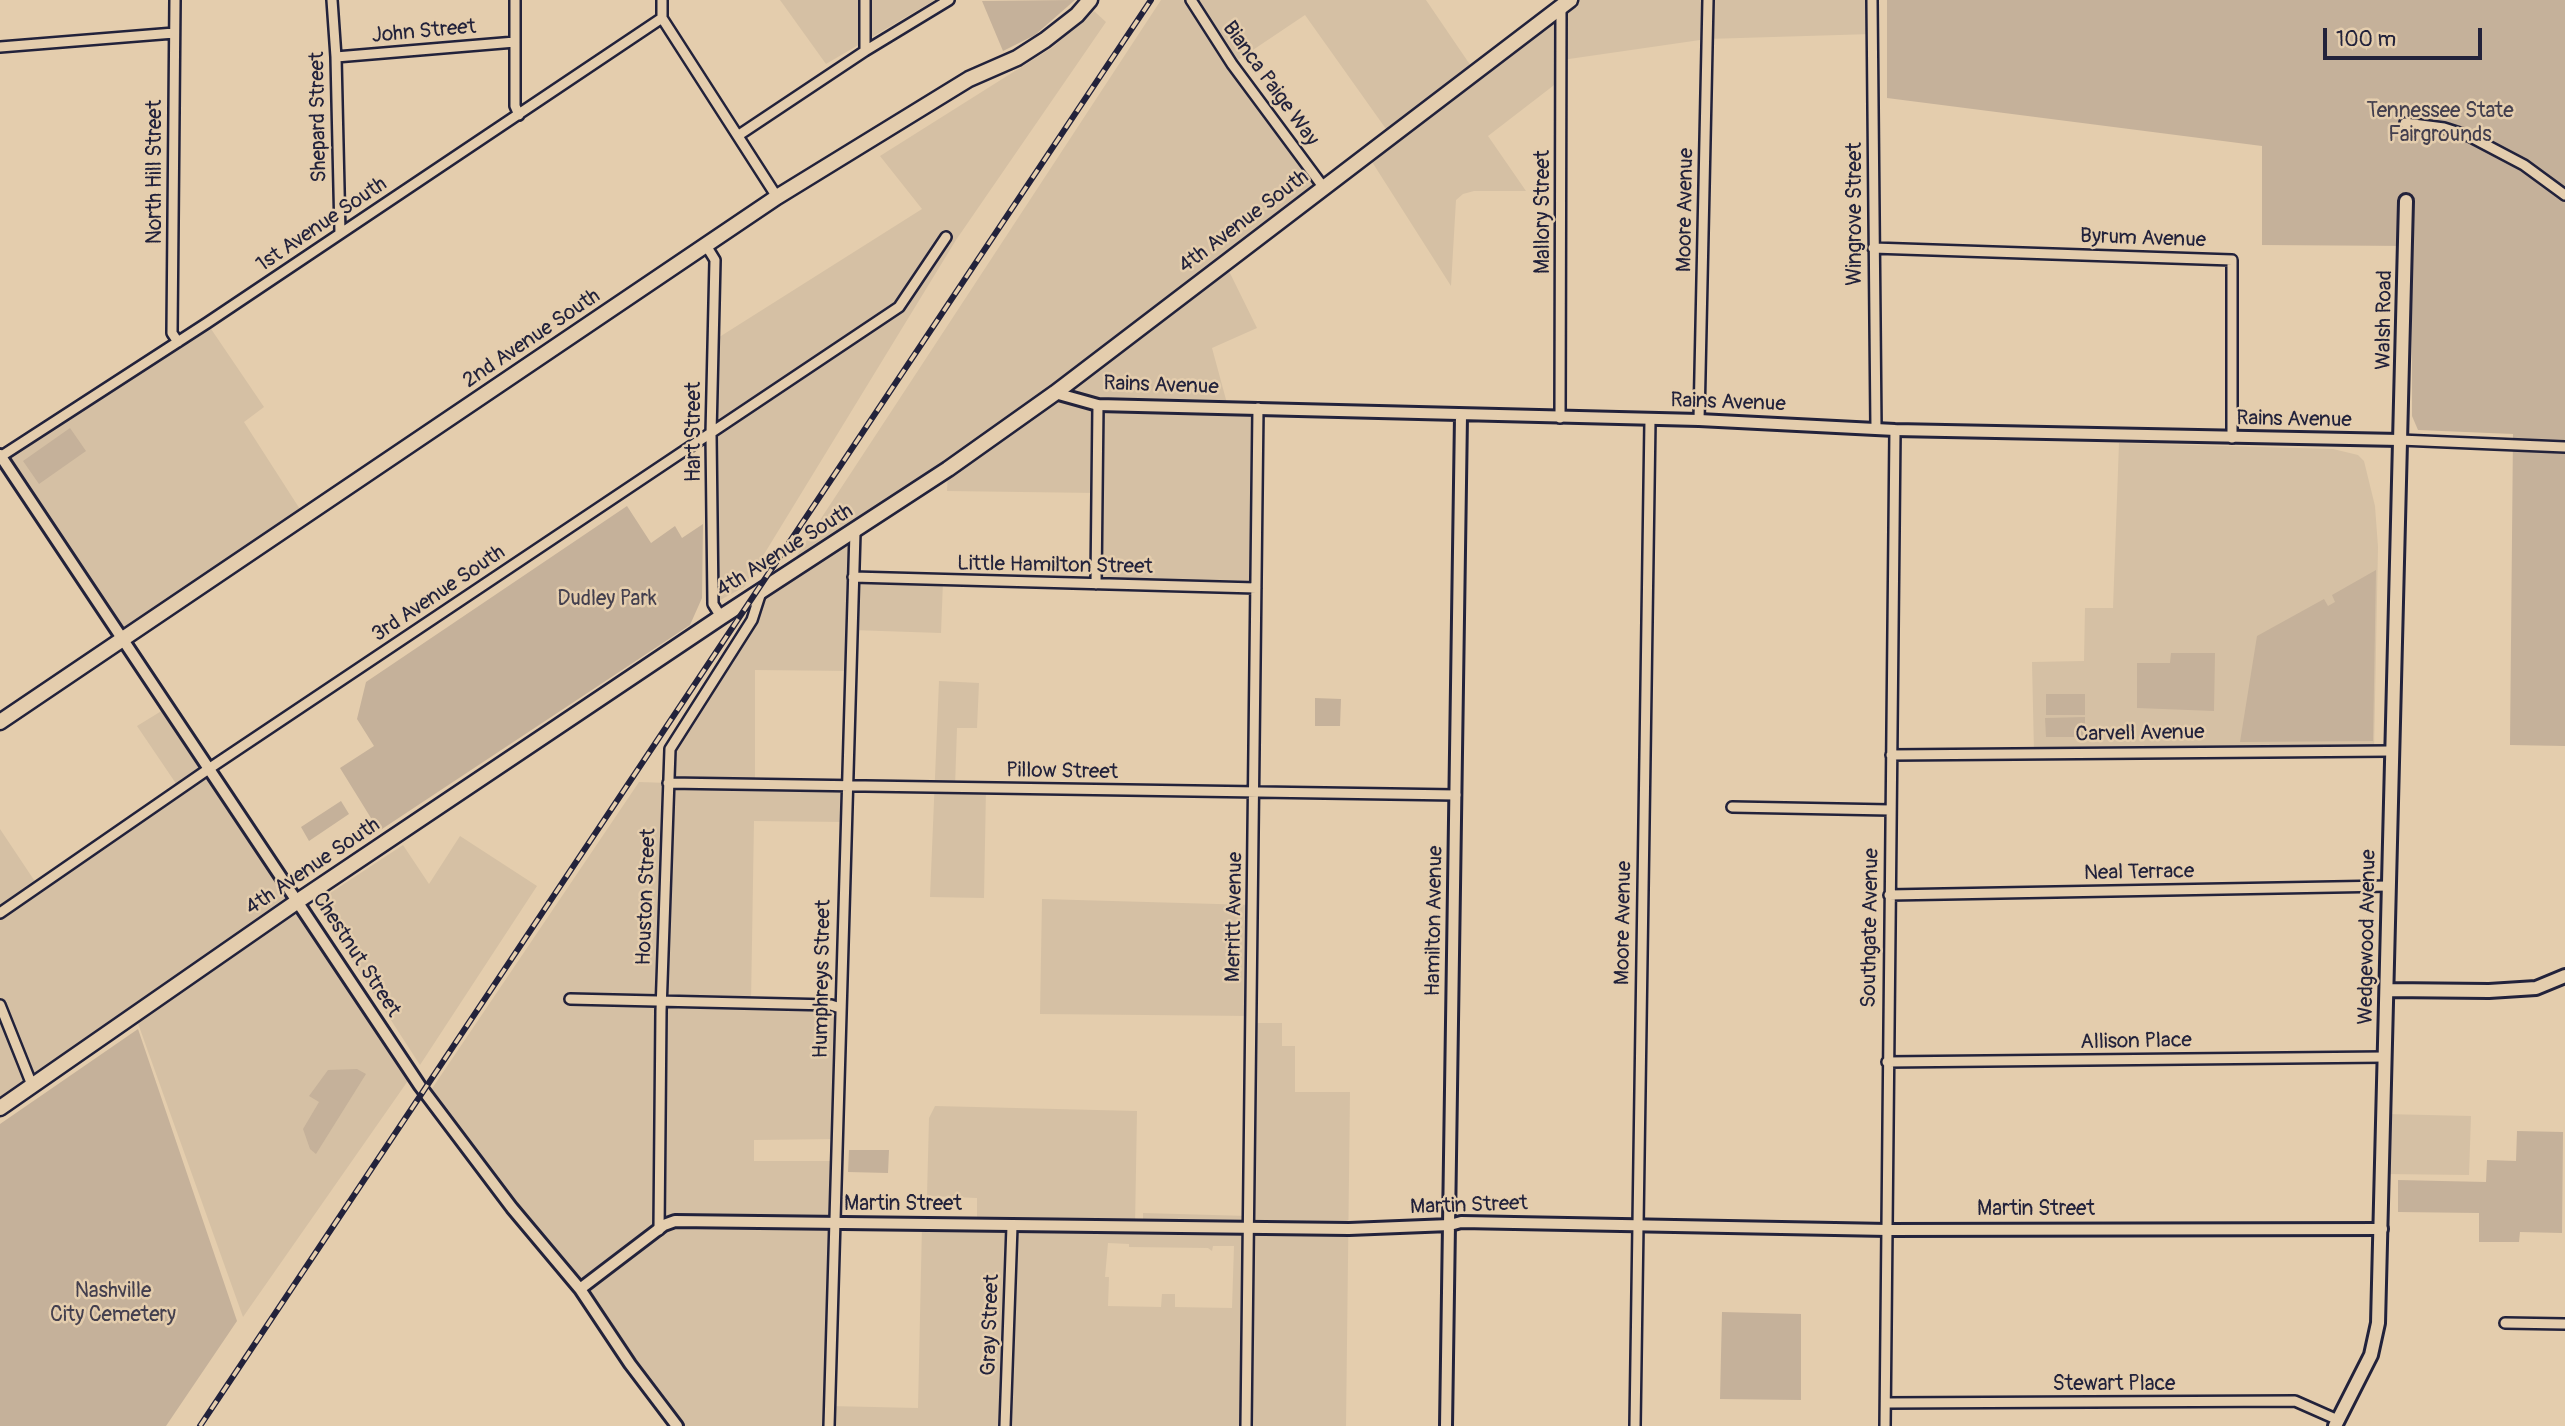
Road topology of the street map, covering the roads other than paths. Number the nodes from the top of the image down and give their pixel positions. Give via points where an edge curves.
1 (175, 0) edge
2 (332, 0) edge
3 (514, 0) edge
4 (662, 0) edge
5 (865, 0) edge
6 (949, 0) edge
7 (1090, 0) edge
8 (1191, 0) edge
9 (1708, 0) edge
10 (1872, 0) edge
11 (1566, 4) edge
12 (662, 18) junction
13 (174, 33) junction
14 (515, 42) junction
15 (0, 47) edge
16 (865, 51) junction
17 (336, 57) junction
18 (519, 115) junction
19 (2405, 123) dead end
20 (739, 135) junction
21 (1324, 188) junction
22 (2565, 195) edge
23 (777, 197) junction
24 (2406, 201) dead end
25 (340, 233) junction
26 (946, 237) dead end
27 (708, 247) junction
28 (1873, 248) junction
29 (178, 342) junction
30 (1055, 393) junction
31 (1098, 405) junction
32 (1258, 408) junction
33 (1461, 416) junction
34 (1560, 418) junction
35 (1650, 420) junction
36 (1699, 420) junction
37 (1876, 428) junction
38 (1895, 430) junction
39 (711, 434) junction
40 (2232, 438) junction
41 (2400, 440) junction
42 (2565, 447) edge
43 (0, 456) edge
44 (855, 532) junction
45 (853, 577) junction
46 (1096, 584) junction
47 (1256, 588) junction
48 (761, 592) junction
49 (721, 617) junction
50 (123, 639) junction
51 (0, 722) edge
52 (2390, 751) junction
53 (1891, 755) junction
54 (209, 768) junction
55 (668, 783) junction
56 (846, 786) junction
57 (1253, 792) junction
58 (1456, 795) junction
59 (1732, 807) dead end
60 (1890, 810) junction
61 (2389, 886) junction
62 (1889, 895) junction
63 (298, 901) junction
64 (0, 913) edge
65 (2565, 976) edge
66 (2387, 990) junction
67 (570, 999) dead end
68 (662, 1001) junction
69 (0, 1005) edge
70 (840, 1008) junction
71 (2385, 1057) junction
72 (1887, 1062) junction
73 (32, 1085) junction
74 (0, 1108) edge
75 (835, 1224) junction
76 (1637, 1224) junction
77 (1450, 1225) junction
78 (1012, 1226) junction
79 (1248, 1228) junction
80 (2382, 1229) junction
81 (659, 1230) junction
82 (1888, 1230) junction
83 (580, 1289) junction
84 (2505, 1323) dead end
85 (2565, 1324) edge
86 (1886, 1403) junction
87 (2336, 1423) edge
88 (677, 1426) edge
89 (829, 1426) edge
90 (1005, 1426) edge
91 (1246, 1426) edge
92 (1446, 1426) edge
93 (1635, 1426) edge
94 (1885, 1426) edge

1 - 13 street, North Hill Street
2 - 17 street, Shepard Street
3 - 14 street
4 - 12 street
5 - 16 street
6 - 16 street
7 - 23 main road, 2nd Avenue South via 1077,15 1017,58 969,79
8 - 21 street, Bianca Paige Way
9 - 36 street, Moore Avenue
10 - 28 street, Wingrove Street
11 - 21 main road, 4th Avenue South
11 - 34 street, Mallory Street
12 - 18 street, 1st Avenue South
12 - 20 street
13 - 15 street
13 - 29 street, North Hill Street via 173,332
14 - 17 street, John Street
14 - 18 street via 515,106
16 - 20 street
17 - 25 street, Shepard Street
18 - 25 street, 1st Avenue South
19 - 22 street via 2469,136 2525,165
20 - 23 street
21 - 30 main road, 4th Avenue South
23 - 27 main road, 2nd Avenue South
24 - 41 main road, Walsh Road
25 - 29 street, 1st Avenue South
26 - 39 street, 3rd Avenue South via 899,307
27 - 39 street, Hart Street via 715,260
27 - 50 main road, 2nd Avenue South
28 - 37 street, Wingrove Street
28 - 40 street, Byrum Avenue via 2232,260
29 - 43 street, 1st Avenue South
30 - 31 street, Rains Avenue
30 - 44 main road, 4th Avenue South
31 - 32 street, Rains Avenue
31 - 46 street
32 - 33 street, Rains Avenue
32 - 47 street, Merritt Avenue
33 - 34 street, Rains Avenue
33 - 58 street, Hamilton Avenue
34 - 35 street, Rains Avenue
35 - 36 street, Rains Avenue
35 - 76 street, Moore Avenue
36 - 37 street, Rains Avenue
37 - 38 street, Rains Avenue
38 - 40 street, Rains Avenue
38 - 53 street, Southgate Avenue
39 - 49 street, Hart Street via 713,604
39 - 54 street, 3rd Avenue South
40 - 41 street, Rains Avenue
41 - 42 street
41 - 52 main road, Wedgewood Avenue
43 - 50 street, Chestnut Street
44 - 45 street, Humphreys Street
44 - 48 main road, 4th Avenue South
45 - 46 street, Little Hamilton Street
45 - 56 street, Humphreys Street
46 - 47 street, Little Hamilton Street
47 - 57 street, Merritt Avenue
48 - 49 main road, 4th Avenue South
48 - 55 street, Houston Street via 752,620 674,740
49 - 63 main road, 4th Avenue South
50 - 51 main road, 2nd Avenue South
50 - 54 street, Chestnut Street
52 - 53 street, Carvell Avenue
52 - 61 main road, Wedgewood Avenue
53 - 60 street, Southgate Avenue
54 - 63 street, Chestnut Street
54 - 64 street, 3rd Avenue South
55 - 56 street, Pillow Street
55 - 68 street, Houston Street
56 - 57 street, Pillow Street
56 - 70 street, Humphreys Street
57 - 58 street, Pillow Street
57 - 79 street, Merritt Avenue
58 - 77 street, Hamilton Avenue
59 - 60 street
60 - 62 street, Southgate Avenue
61 - 62 street, Neal Terrace
61 - 66 main road, Wedgewood Avenue
62 - 72 street, Southgate Avenue
63 - 73 main road, 4th Avenue South
63 - 83 street, Chestnut Street via 419,1086
65 - 66 main road via 2536,988
66 - 71 main road, Wedgewood Avenue
67 - 68 street
68 - 70 street
68 - 81 street, Houston Street
69 - 73 street
70 - 75 street, Humphreys Street
71 - 72 street, Allison Place
71 - 80 main road, Wedgewood Avenue
72 - 82 street, Southgate Avenue
73 - 74 main road, 4th Avenue South
75 - 78 street, Martin Street
75 - 81 street, Martin Street via 675,1221
75 - 89 street, Humphreys Street
76 - 77 street, Martin Street
76 - 82 street, Martin Street
76 - 93 street, Moore Avenue
77 - 79 street, Martin Street
77 - 92 street, Hamilton Avenue
78 - 79 street, Martin Street
78 - 90 street, Gray Street
79 - 91 street, Merritt Avenue
80 - 82 street, Martin Street
80 - 87 main road, Wedgewood Avenue via 2378,1322 2371,1355
81 - 83 street, Martin Street
82 - 86 street, Southgate Avenue
83 - 88 street, Chestnut Street
84 - 85 street
86 - 87 street, Stewart Place via 2295,1401
86 - 94 street, Southgate Avenue

